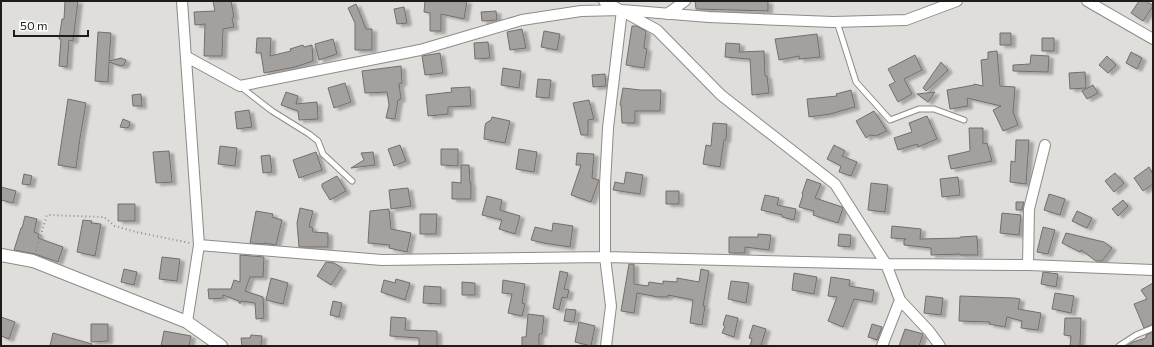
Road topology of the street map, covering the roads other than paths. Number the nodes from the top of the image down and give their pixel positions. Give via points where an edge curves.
1 (182, 1) edge
2 (604, 1) edge
3 (685, 1) edge
4 (957, 1) edge
5 (1087, 1) edge
6 (622, 10) junction
7 (666, 14) junction
8 (837, 22) junction
9 (1153, 39) edge
10 (187, 58) junction
11 (240, 86) junction
12 (964, 120) dead end
13 (1045, 145) dead end
14 (352, 181) dead end
15 (199, 245) junction
16 (1, 255) edge
17 (605, 257) junction
18 (886, 264) junction
19 (1028, 265) junction
20 (1153, 270) edge
21 (900, 300) junction
22 (187, 322) junction
23 (1153, 328) edge
24 (221, 346) edge
25 (606, 346) edge
26 (882, 346) edge
27 (940, 346) edge
28 (1120, 346) edge

1 - 10 street
2 - 6 street
3 - 7 street
4 - 8 street via 906,20
5 - 9 street
6 - 7 street
6 - 11 street via 581,11 522,20 420,50
6 - 17 street via 608,128
6 - 18 street via 657,30 721,95 835,184
7 - 8 street
8 - 12 lane via 856,82 890,120 919,108 934,109
10 - 11 street
10 - 15 street
11 - 14 lane via 318,141 323,154
13 - 19 street via 1029,209
15 - 17 street via 382,260
15 - 22 street
16 - 22 street via 33,261
17 - 18 street
17 - 25 street via 612,306
18 - 19 street
18 - 21 street
19 - 20 street
21 - 26 street
21 - 27 street
22 - 24 street
23 - 28 lane

